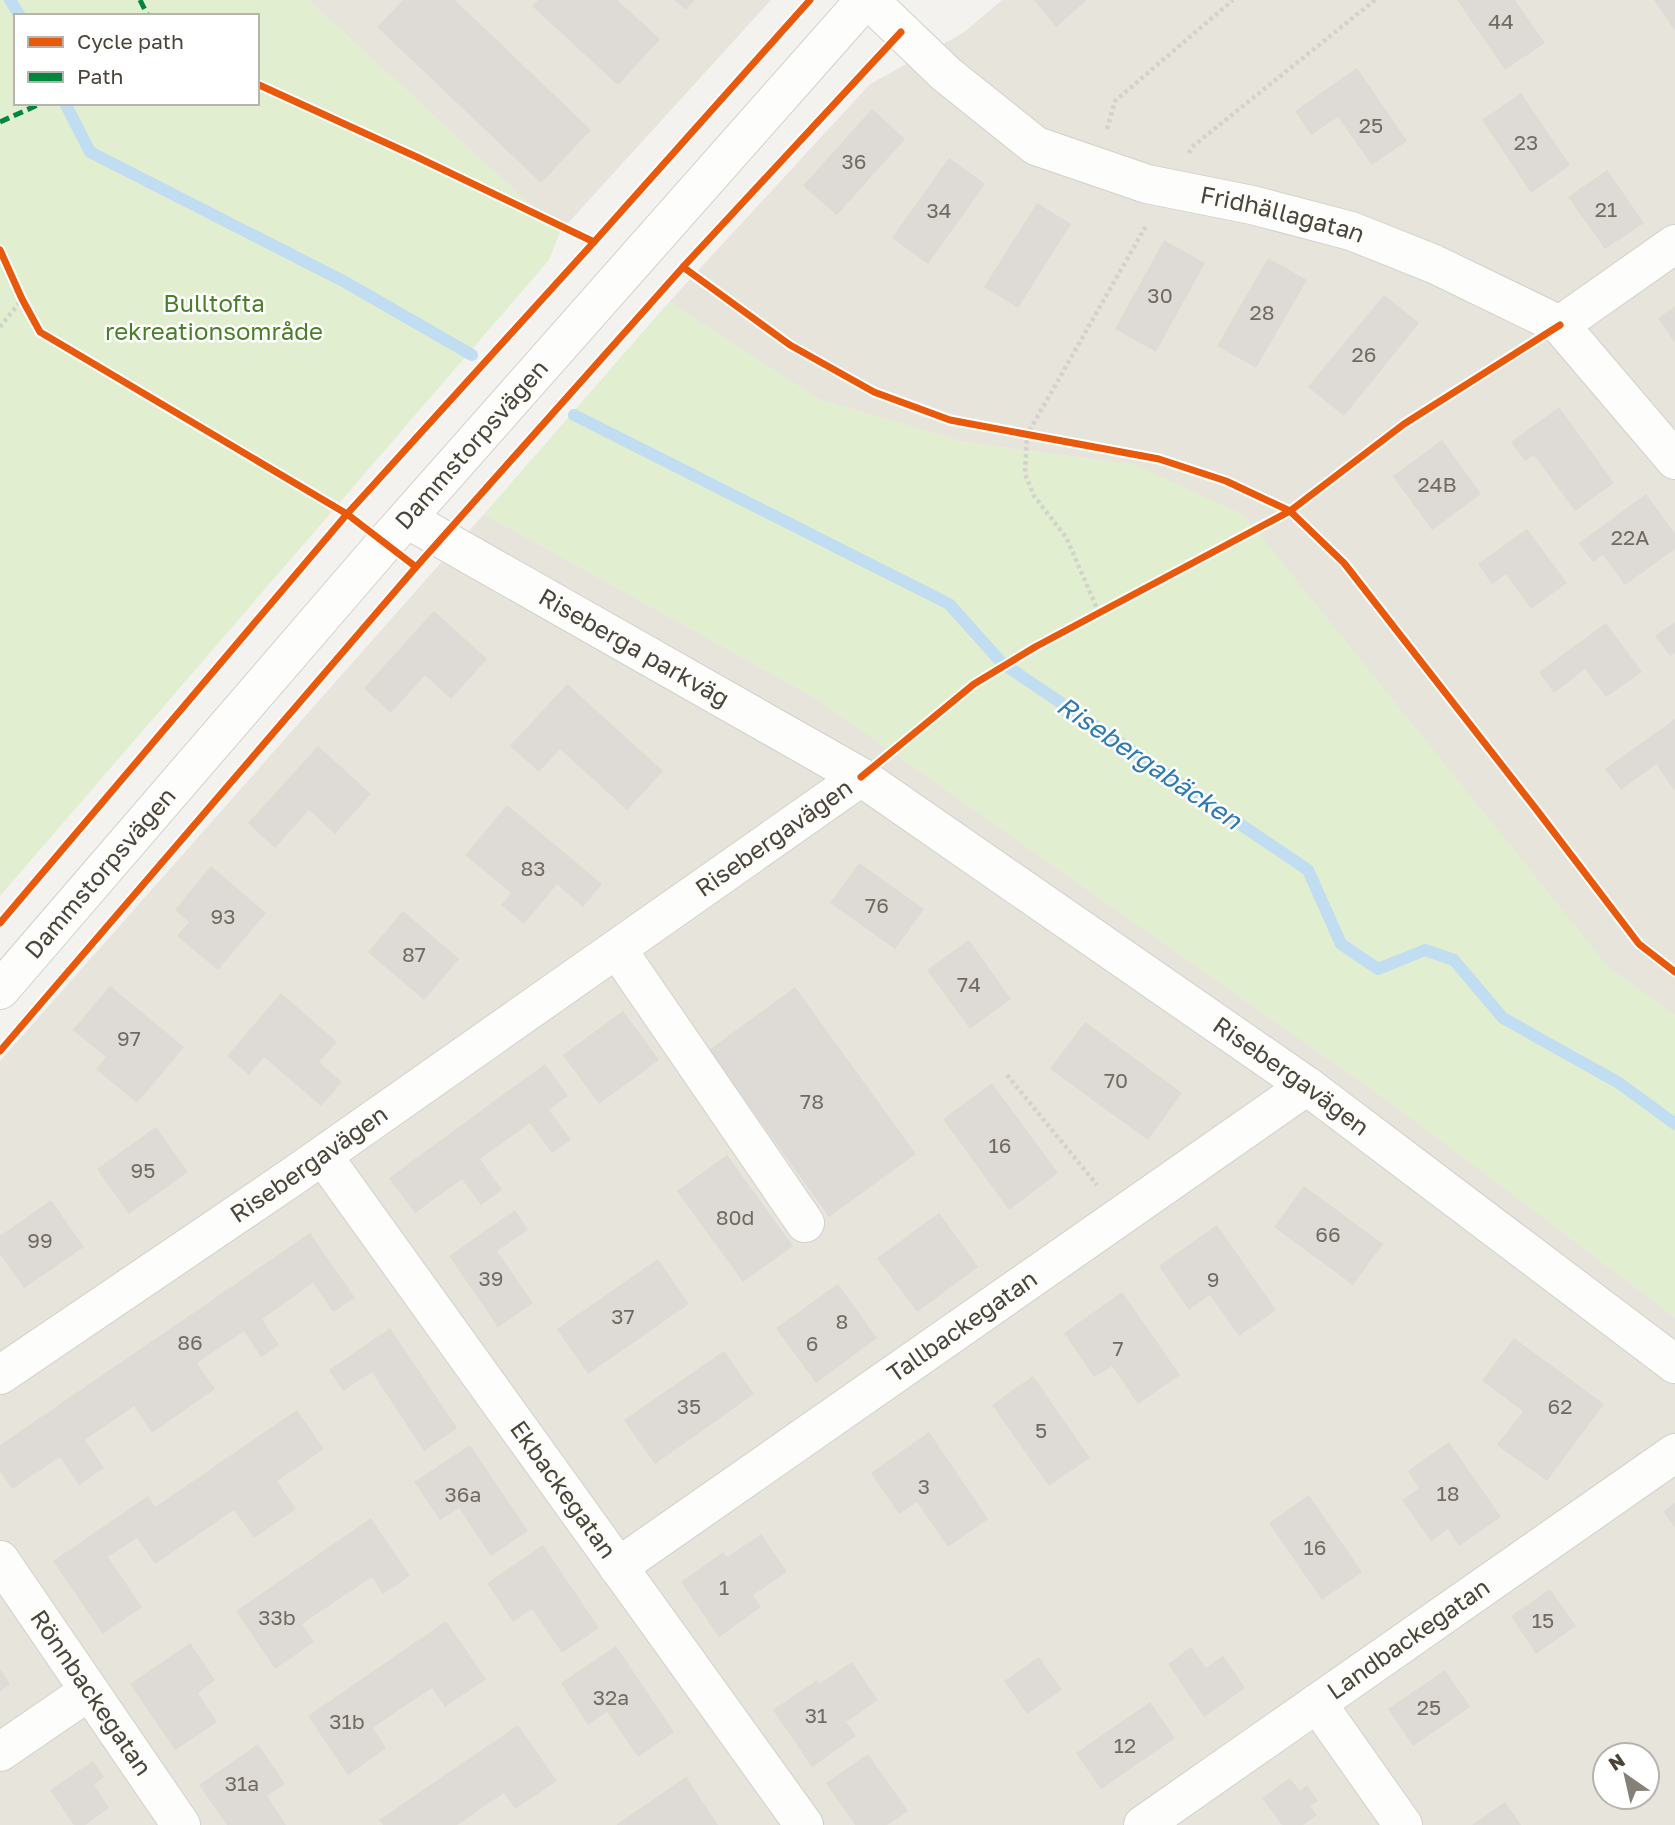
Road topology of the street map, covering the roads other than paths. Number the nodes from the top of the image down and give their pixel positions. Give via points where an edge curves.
1 (867, 0) edge
2 (1675, 244) edge
3 (1560, 326) junction
4 (1675, 460) edge
5 (407, 519) junction
6 (861, 778) junction
7 (617, 949) junction
8 (0, 990) edge
9 (1307, 1086) junction
10 (323, 1156) junction
11 (805, 1223) dead end
12 (1675, 1364) edge
13 (0, 1376) edge
14 (1675, 1453) edge
15 (0, 1560) edge
16 (618, 1567) junction
17 (89, 1691) junction
18 (1317, 1703) junction
19 (0, 1752) edge
20 (180, 1825) edge
21 (804, 1825) edge
22 (1143, 1825) edge
23 (1403, 1825) edge

1 - 3 street, Fridhällagatan via 946,74 1036,146 1147,184 1351,231 1434,264
1 - 5 street, Dammstorpsvägen
2 - 3 street
3 - 4 street, Fridhällagatan
5 - 6 street, Riseberga parkväg
5 - 8 street, Dammstorpsvägen
6 - 7 street, Risebergavägen
6 - 9 street, Risebergavägen
7 - 10 street, Risebergavägen
7 - 11 street
9 - 12 street, Risebergavägen
9 - 16 street, Tallbackegatan
10 - 13 street, Risebergavägen
10 - 16 street, Ekbackegatan
14 - 18 street, Landbackegatan
15 - 17 street, Rönnbackegatan
16 - 21 street, Ekbackegatan
17 - 19 street
17 - 20 street, Rönnbackegatan
18 - 22 street, Landbackegatan
18 - 23 street

